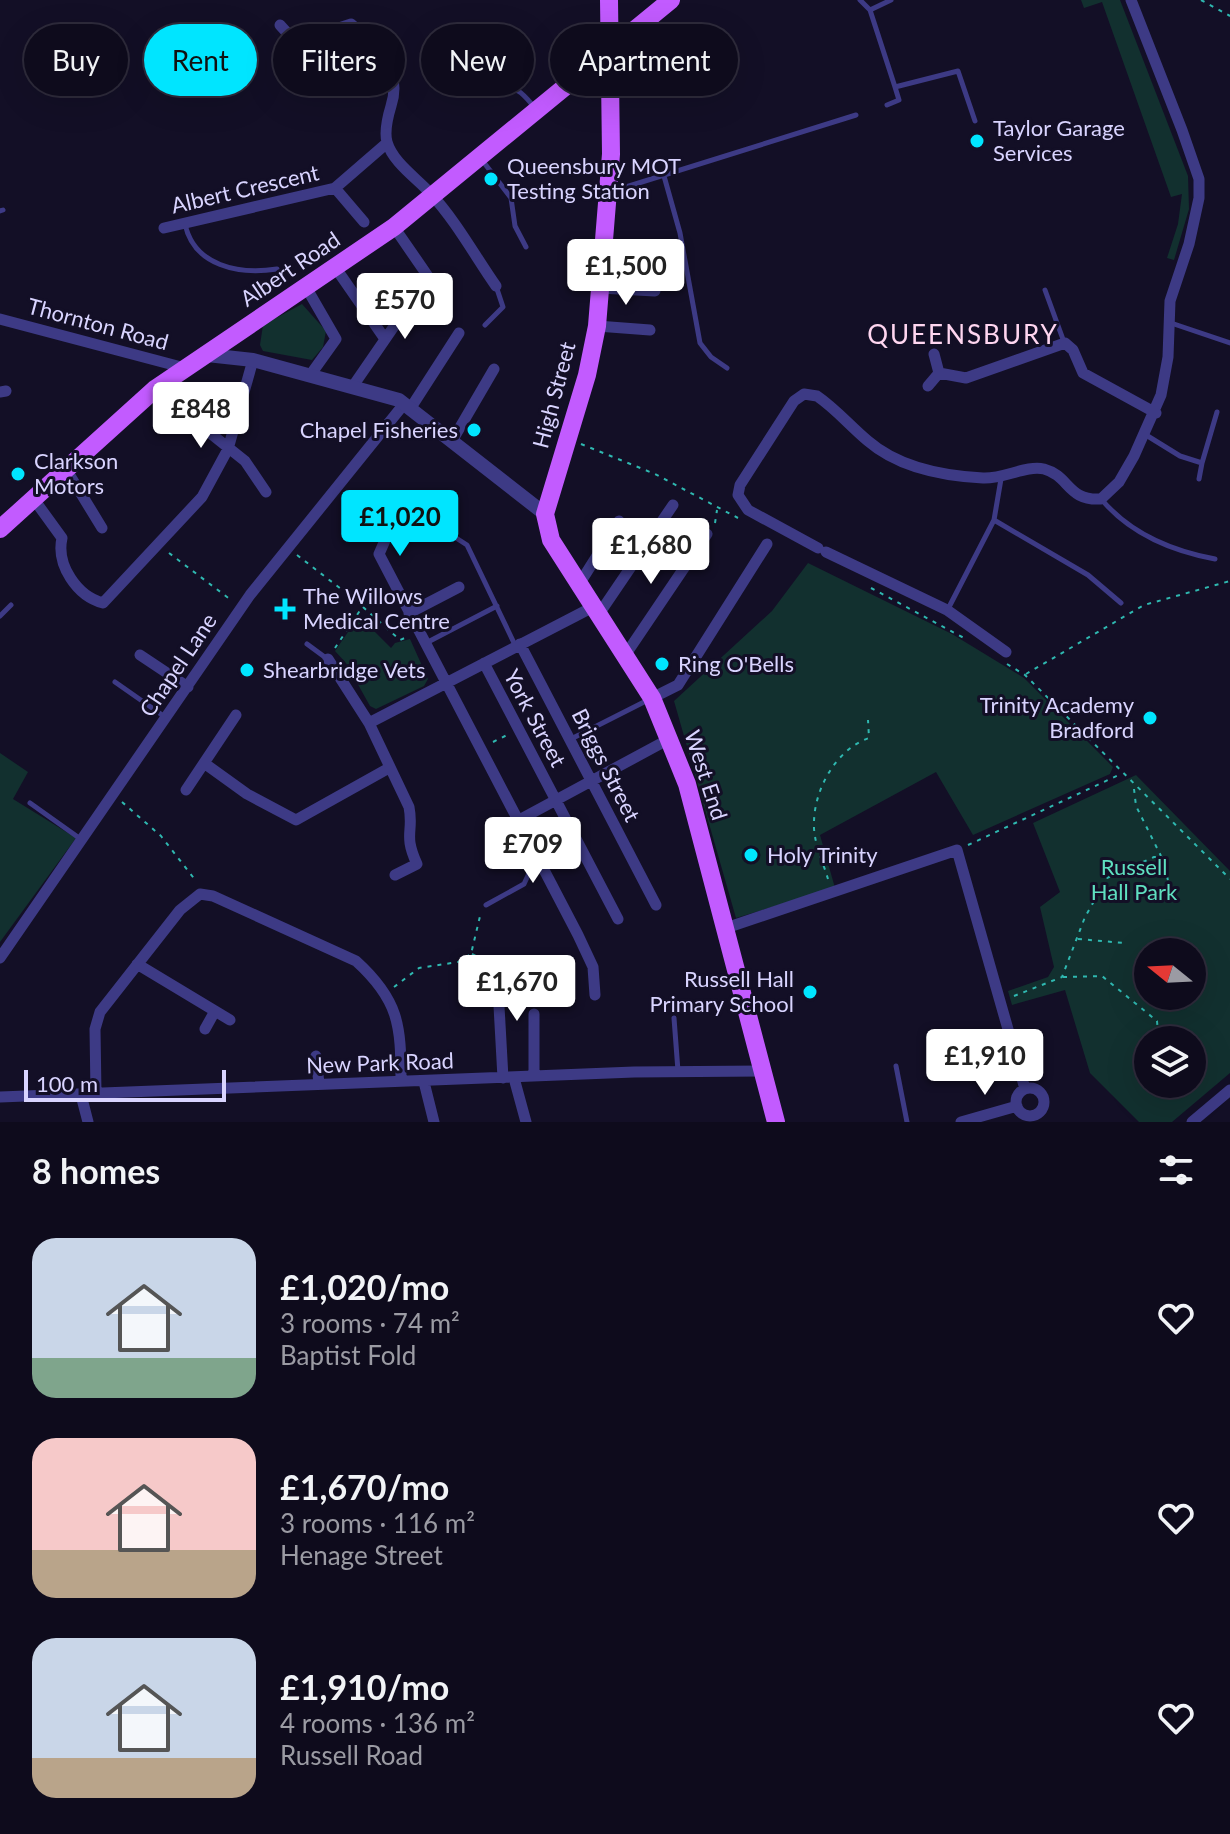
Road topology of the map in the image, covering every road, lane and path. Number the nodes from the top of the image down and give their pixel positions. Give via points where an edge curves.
1 (609, 0) edge
2 (671, 0) edge
3 (860, 0) edge
4 (891, 0) edge
5 (1131, 0) edge
6 (1201, 0) edge
7 (870, 10) junction
8 (1230, 16) edge
9 (609, 24) edge
10 (639, 24) edge
11 (895, 87) junction
12 (395, 96) edge
13 (525, 96) edge
14 (550, 96) edge
15 (608, 96) edge
16 (887, 105) dead end
17 (536, 108) junction
18 (856, 115) dead end
19 (975, 121) dead end
20 (387, 143) junction
21 (479, 156) junction
22 (664, 176) junction
23 (335, 188) junction
24 (607, 193) junction
25 (432, 195) junction
26 (364, 222) dead end
27 (185, 224) junction
28 (394, 227) junction
29 (164, 228) dead end
30 (526, 247) dead end
31 (603, 250) junction
32 (655, 252) dead end
33 (335, 267) junction
34 (277, 269) dead end
35 (428, 277) junction
36 (496, 286) joint
37 (306, 287) junction
38 (600, 288) junction
39 (1045, 290) dead end
40 (655, 291) dead end
41 (445, 301) dead end
42 (0, 319) edge
43 (1167, 322) junction
44 (485, 325) dead end
45 (597, 326) junction
46 (650, 330) dead end
47 (459, 333) dead end
48 (385, 339) junction
49 (1065, 343) junction
50 (1230, 343) edge
51 (934, 354) dead end
52 (207, 355) junction
53 (253, 360) junction
54 (185, 368) junction
55 (727, 368) dead end
56 (494, 369) dead end
57 (939, 373) junction
58 (311, 374) junction
59 (353, 386) junction
60 (928, 386) dead end
61 (155, 389) junction
62 (407, 407) junction
63 (1217, 412) dead end
64 (1156, 413) junction
65 (1145, 434) junction
66 (569, 439) junction
67 (452, 441) junction
68 (228, 449) junction
69 (1202, 463) junction
70 (66, 469) junction
71 (1001, 479) junction
72 (1199, 479) dead end
73 (266, 492) dead end
74 (33, 498) junction
75 (1101, 499) junction
76 (673, 505) dead end
77 (717, 507) junction
78 (545, 514) junction
79 (746, 516) junction
80 (994, 520) junction
81 (619, 521) dead end
82 (102, 528) dead end
83 (0, 529) edge
84 (390, 529) dead end
85 (707, 534) joint
86 (453, 536) dead end
87 (158, 544) junction
88 (767, 544) dead end
89 (288, 548) junction
90 (1215, 559) dead end
91 (1230, 581) edge
92 (578, 586) junction
93 (866, 586) dead end
94 (459, 587) dead end
95 (1121, 603) dead end
96 (11, 605) dead end
97 (363, 606) junction
98 (497, 606) junction
99 (241, 607) junction
100 (947, 610) junction
101 (594, 612) junction
102 (409, 613) junction
103 (0, 616) edge
104 (419, 631) junction
105 (425, 643) junction
106 (307, 644) dead end
107 (972, 644) dead end
108 (518, 645) junction
109 (140, 655) dead end
110 (1002, 656) joint
111 (624, 657) junction
112 (328, 659) junction
113 (484, 663) junction
114 (1025, 675) junction
115 (115, 682) dead end
116 (446, 682) junction
117 (188, 687) junction
118 (652, 698) junction
119 (236, 715) dead end
120 (166, 718) junction
121 (868, 720) dead end
122 (369, 723) junction
123 (671, 738) junction
124 (570, 740) junction
125 (204, 763) junction
126 (389, 768) junction
127 (1123, 773) junction
128 (592, 781) junction
129 (1135, 786) junction
130 (186, 790) dead end
131 (113, 796) junction
132 (556, 800) junction
133 (30, 803) dead end
134 (519, 820) junction
135 (82, 840) junction
136 (957, 850) junction
137 (1162, 857) junction
138 (541, 862) junction
139 (395, 875) dead end
140 (1230, 879) edge
141 (200, 894) junction
142 (833, 895) junction
143 (1172, 896) dead end
144 (486, 905) joint
145 (656, 905) dead end
146 (618, 919) dead end
147 (726, 928) junction
148 (1077, 939) junction
149 (1124, 943) dead end
150 (471, 954) junction
151 (0, 958) edge
152 (137, 964) junction
153 (497, 970) joint
154 (1062, 977) junction
155 (387, 992) junction
156 (595, 995) dead end
157 (1002, 1001) junction
158 (215, 1011) junction
159 (534, 1014) dead end
160 (674, 1018) dead end
161 (230, 1020) dead end
162 (1157, 1026) edge
163 (205, 1029) dead end
164 (316, 1056) dead end
165 (896, 1066) dead end
166 (762, 1071) junction
167 (678, 1072) junction
168 (534, 1076) junction
169 (509, 1078) junction
170 (401, 1081) junction
171 (424, 1082) junction
172 (319, 1084) junction
173 (1025, 1089) junction
174 (1230, 1090) edge
175 (96, 1093) junction
176 (81, 1095) junction
177 (0, 1097) edge
178 (1017, 1106) junction
179 (1031, 1119) edge
180 (88, 1122) edge
181 (434, 1122) edge
182 (526, 1122) edge
183 (776, 1122) edge
184 (907, 1122) edge
185 (961, 1122) edge
186 (1192, 1122) edge

1 - 9 main road, High Street
2 - 10 main road, Albert Road
3 - 7 lane
4 - 7 lane
5 - 43 street via 1199,179 1197,215
6 - 8 path
7 - 11 lane
11 - 16 lane via 899,100
11 - 19 lane via 958,71
12 - 20 street
13 - 17 lane
14 - 17 main road, Albert Road
15 - 24 main road, High Street
17 - 21 main road, Albert Road
18 - 22 lane
20 - 23 street, Albert Crescent
20 - 25 street
21 - 25 main road, Albert Road
21 - 30 lane via 511,198 515,226
22 - 24 lane
22 - 55 lane via 700,343
23 - 26 street, Albert Crescent
23 - 27 street, Albert Crescent
24 - 31 main road, High Street
25 - 28 main road, Albert Road
25 - 36 street
27 - 29 street, Albert Crescent
27 - 34 lane via 191,245 202,255 244,271
28 - 33 main road, Albert Road
28 - 35 street
31 - 32 street
31 - 38 main road, High Street
33 - 37 main road, Albert Road
33 - 48 street
35 - 41 street
35 - 48 street
36 - 44 lane via 503,307
37 - 52 main road, Albert Road
37 - 58 street via 336,339
38 - 40 street
38 - 45 main road, High Street
39 - 49 lane
42 - 54 street, Thornton Road
43 - 50 lane
43 - 64 street via 1168,357
45 - 46 street
45 - 66 main road, High Street
47 - 62 street, Chapel Lane
48 - 59 street
49 - 57 street via 966,378
49 - 64 street via 1071,345 1083,373
51 - 57 street
52 - 53 street
52 - 54 main road, Albert Road
53 - 58 street
53 - 68 street
54 - 61 main road, Albert Road
56 - 67 street
57 - 60 street
58 - 59 street
59 - 62 street
61 - 68 street
61 - 70 main road, Albert Road
62 - 67 street
62 - 89 street, Chapel Lane
63 - 69 lane
64 - 65 street
65 - 69 lane
65 - 75 street via 1119,482
66 - 77 path via 655,474
66 - 78 main road, High Street
67 - 78 street
68 - 73 street via 245,461
68 - 87 street via 202,497
69 - 72 lane
70 - 74 main road, Albert Road
70 - 82 street
71 - 75 street via 1043,469 1076,496
71 - 79 street via 931,471 891,458 841,413 817,396 804,394 794,401 740,485
71 - 80 lane
74 - 83 main road, Albert Road
74 - 87 street via 62,538 63,567 88,599 103,603
75 - 90 lane via 1118,520 1152,539
76 - 101 street
77 - 79 path
77 - 79 path
77 - 85 path
78 - 92 main road, West End via 551,540
79 - 100 street
80 - 95 lane via 1088,575
80 - 100 lane
81 - 92 street
84 - 102 street via 379,554
85 - 111 street
86 - 98 lane via 467,545
87 - 99 path
88 - 118 street via 678,685
89 - 97 path
89 - 99 street, Chapel Lane
91 - 114 path via 1144,605
92 - 101 main road, West End
93 - 107 path
94 - 102 street
96 - 103 lane
97 - 104 path via 400,640
97 - 112 path
98 - 105 lane
98 - 108 lane
99 - 117 street, Chapel Lane
100 - 110 street
101 - 108 street
101 - 111 main road, West End
102 - 104 street
104 - 105 street
105 - 116 street
106 - 112 lane
108 - 113 street
108 - 124 street, Briggs Street
109 - 117 street
110 - 114 path
111 - 118 main road, West End
112 - 122 street
113 - 116 street
113 - 132 street, York Street
114 - 127 path
115 - 120 lane
116 - 122 street
116 - 134 street
117 - 120 street, Chapel Lane
118 - 123 main road, West End
118 - 124 lane
119 - 125 street
120 - 131 street, Chapel Lane
121 - 142 path via 869,738 843,755 816,801 813,827
122 - 126 street
123 - 128 street
123 - 147 main road, West End
124 - 128 street, Briggs Street
125 - 126 street via 296,820
125 - 130 street
126 - 139 street via 409,807 407,834 417,864
127 - 129 path
127 - 136 path
128 - 132 street
128 - 145 street, Briggs Street
129 - 137 path via 1136,806
129 - 140 path
131 - 135 street, Chapel Lane
131 - 141 path via 161,836 194,877
132 - 134 street
132 - 146 street, York Street
133 - 135 lane
134 - 138 street
135 - 151 street, Chapel Lane
136 - 142 street
136 - 157 street
137 - 143 path
137 - 148 path via 1107,878
138 - 144 lane via 524,884
138 - 156 street via 593,967
141 - 152 street via 180,910
141 - 155 street via 356,961
142 - 147 street
144 - 150 path
147 - 166 main road, West End
148 - 149 path
148 - 154 path
150 - 153 path
150 - 155 path via 458,962 419,968
152 - 158 street
152 - 175 street via 96,1019
153 - 169 street
154 - 157 path
154 - 162 path via 1102,976
155 - 170 street via 401,1035
157 - 173 street
158 - 161 street
158 - 163 street
159 - 168 street
160 - 167 lane
164 - 172 street
165 - 184 lane
166 - 167 street, New Park Road
166 - 183 main road, West End
167 - 168 street, New Park Road
168 - 169 street, New Park Road
169 - 171 street, New Park Road
169 - 182 street
170 - 171 street, New Park Road
170 - 172 street, New Park Road
171 - 181 street
172 - 175 street, New Park Road
173 - 178 street
173 - 179 street via 1035,1089 1043,1098 1041,1110
174 - 186 street
175 - 176 street, New Park Road
176 - 177 street, New Park Road
176 - 180 street
178 - 179 street
178 - 185 street

